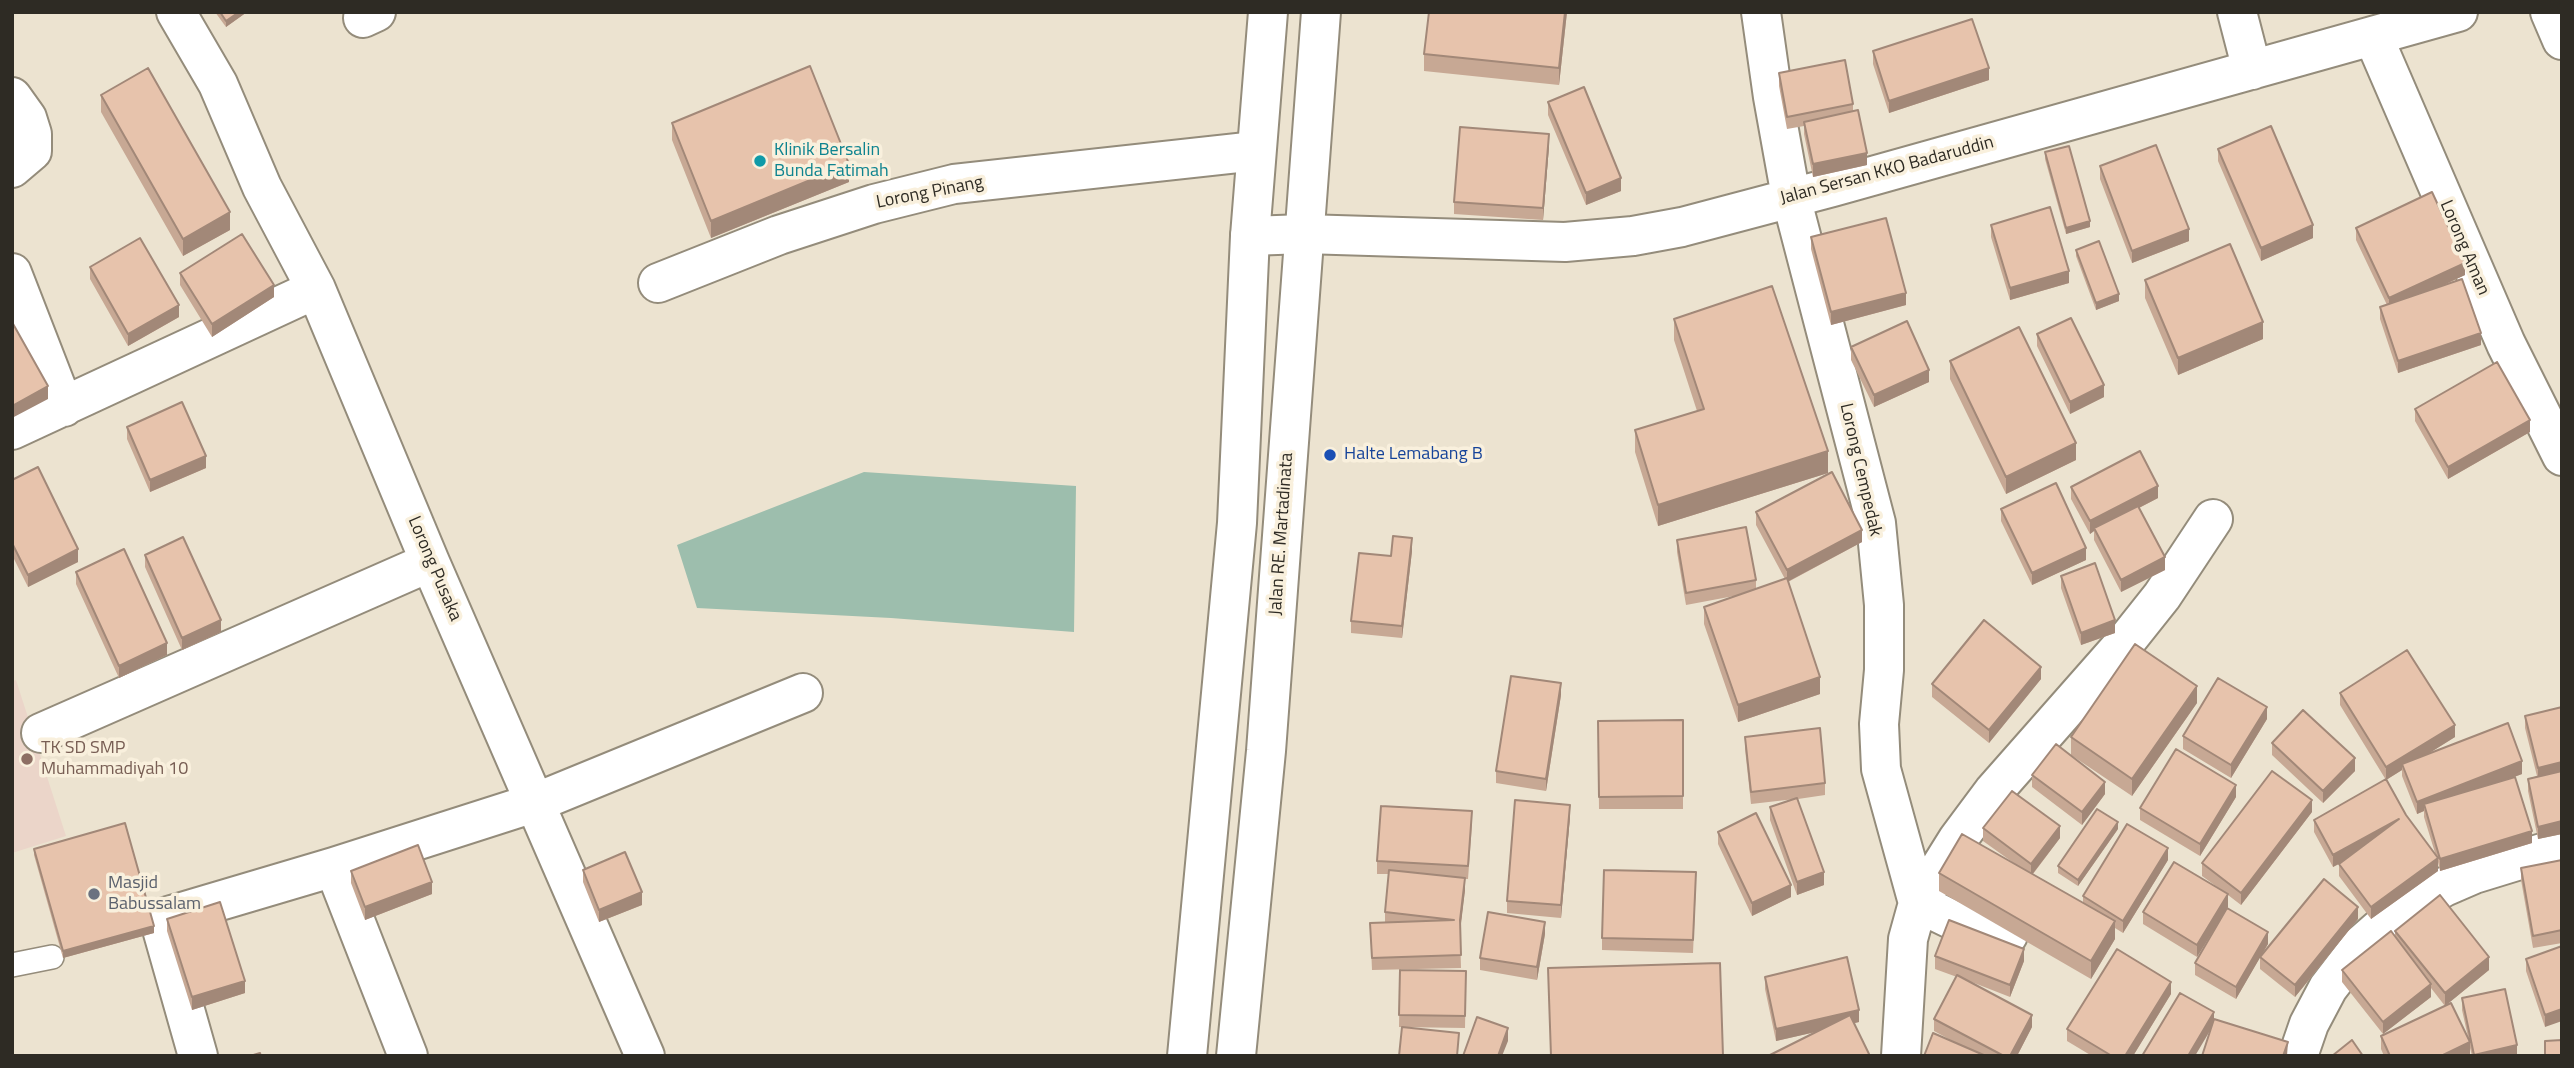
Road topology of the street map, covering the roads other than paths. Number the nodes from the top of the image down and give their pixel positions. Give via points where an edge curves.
1 (176, 12) edge
2 (1268, 12) edge
3 (1321, 12) edge
4 (1761, 12) edge
5 (2237, 12) edge
6 (2458, 12) edge
7 (2550, 12) edge
8 (2373, 36) junction
9 (2562, 40) edge
10 (2252, 70) junction
11 (12, 97) edge
12 (1256, 150) junction
13 (12, 168) edge
14 (1791, 197) junction
15 (1304, 234) junction
16 (1250, 236) junction
17 (12, 273) edge
18 (658, 283) dead end
19 (316, 289) junction
20 (64, 407) junction
21 (12, 430) edge
22 (2562, 456) edge
23 (2213, 519) dead end
24 (430, 562) junction
25 (803, 693) dead end
26 (41, 733) dead end
27 (537, 802) junction
28 (2562, 847) edge
29 (334, 867) junction
30 (1918, 903) junction
31 (2008, 935) edge
32 (52, 957) dead end
33 (12, 965) edge
34 (1188, 1038) edge
35 (198, 1056) edge
36 (408, 1056) edge
37 (645, 1056) edge
38 (1162, 1056) edge
39 (1236, 1056) edge
40 (1901, 1056) edge
41 (2298, 1056) edge

1 - 19 main road, Lorong Pusaka via 218,84 262,187
2 - 12 main road
3 - 15 main road, Jalan RE. Martadinata
4 - 14 main road, Lorong Cempedak
5 - 10 main road
6 - 8 main road, Jalan Sersan KKO Badaruddin
7 - 9 main road
8 - 10 main road, Jalan Sersan KKO Badaruddin
8 - 22 main road, Lorong Aman via 2505,344
10 - 14 main road, Jalan Sersan KKO Badaruddin
11 - 13 main road via 27,118 32,151
12 - 16 main road
12 - 18 main road, Lorong Pinang via 954,184 779,235
14 - 15 main road, Jalan Sersan KKO Badaruddin via 1682,227 1565,242
14 - 30 main road, Lorong Cempedak via 1876,523 1884,606 1881,769
15 - 16 main road, Jalan Sersan KKO Badaruddin
15 - 39 main road, Jalan RE. Martadinata via 1266,751
16 - 34 main road via 1237,523
17 - 20 main road
19 - 20 main road
19 - 24 main road, Lorong Pusaka
20 - 21 main road
23 - 30 main road via 2134,631 1993,792
24 - 26 main road
24 - 27 main road, Lorong Pusaka
25 - 27 main road
27 - 29 main road
27 - 37 main road, Lorong Pusaka
28 - 41 main road via 2474,874 2393,917 2361,945 2328,988
29 - 35 main road via 162,918
29 - 36 main road
30 - 31 main road via 1959,923
30 - 40 main road via 1908,939
32 - 33 lane
34 - 38 main road

